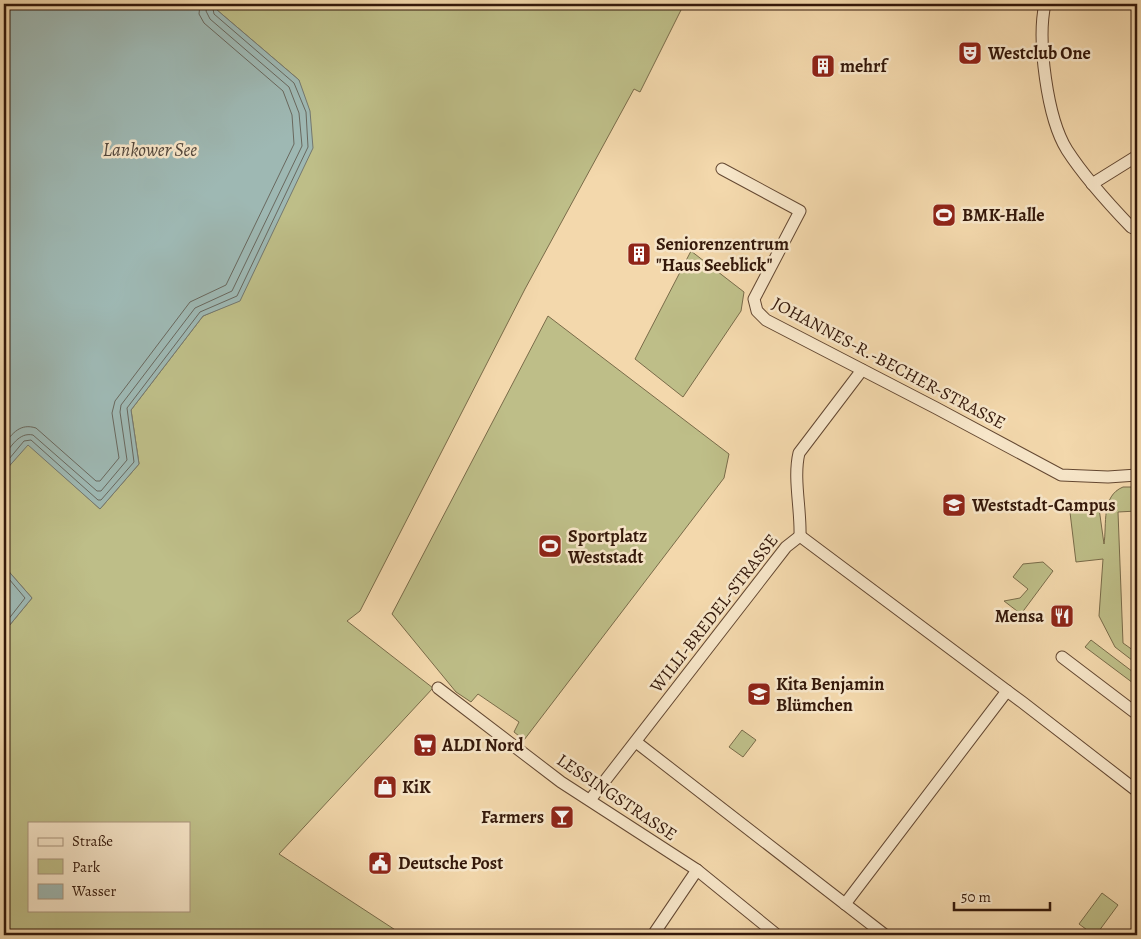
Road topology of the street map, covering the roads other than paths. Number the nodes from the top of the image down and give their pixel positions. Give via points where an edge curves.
1 (1045, 4) edge
2 (1137, 156) edge
3 (722, 169) dead end
4 (1092, 184) junction
5 (1137, 230) edge
6 (862, 370) junction
7 (1137, 475) edge
8 (800, 536) junction
9 (1062, 657) dead end
10 (438, 688) dead end
11 (1007, 691) junction
12 (1137, 714) edge
13 (636, 742) junction
14 (1137, 791) edge
15 (590, 800) junction
16 (697, 870) junction
17 (845, 904) junction
18 (653, 935) edge
19 (777, 935) edge
20 (885, 935) edge

1 - 4 street via 1042,43 1056,125 1066,148
2 - 4 street
3 - 6 street, JOHANNES-R.-BECHER-STRASSE via 800,211 754,299 757,311 766,320
4 - 5 street
6 - 7 street, JOHANNES-R.-BECHER-STRASSE via 1061,475
6 - 8 street via 799,453
8 - 11 street, WILLI-BREDEL-STRASSE
8 - 13 street, WILLI-BREDEL-STRASSE via 786,547
9 - 12 street
10 - 15 street, LESSINGSTRASSE via 561,782
11 - 14 street, WILLI-BREDEL-STRASSE
11 - 17 street
13 - 15 street, WILLI-BREDEL-STRASSE
13 - 17 street
15 - 16 street, LESSINGSTRASSE
16 - 18 street
16 - 19 street, LESSINGSTRASSE
17 - 20 street

